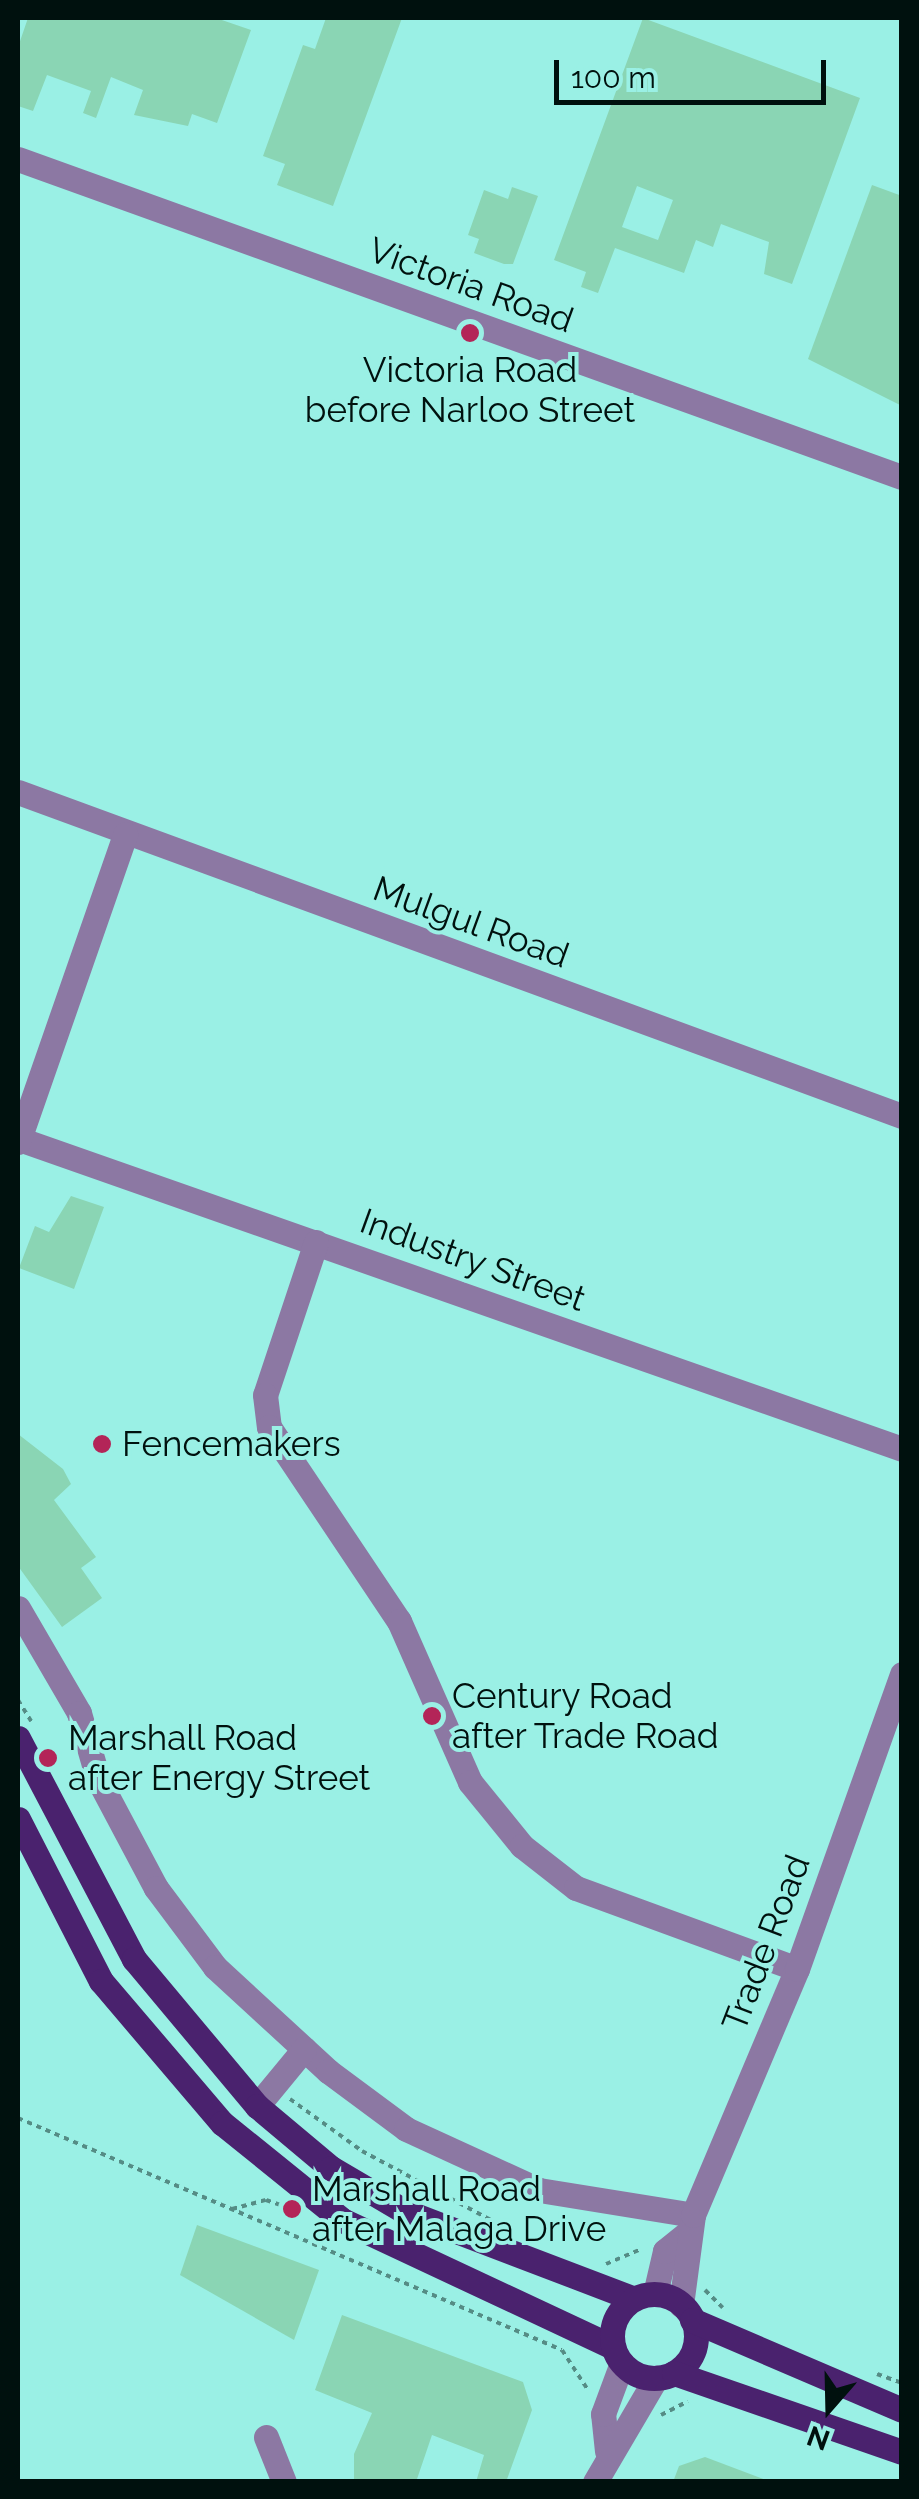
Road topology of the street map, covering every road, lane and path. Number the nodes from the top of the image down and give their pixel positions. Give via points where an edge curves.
1 (18, 159) edge
2 (902, 477) edge
3 (18, 792) edge
4 (125, 834) junction
5 (902, 1116) edge
6 (18, 1141) edge
7 (316, 1242) junction
8 (902, 1449) edge
9 (18, 1608) edge
10 (902, 1674) edge
11 (18, 1738) edge
12 (18, 1820) edge
13 (85, 1874) junction
14 (53, 1888) junction
15 (797, 1969) junction
16 (304, 2049) junction
17 (256, 2106) junction
18 (18, 2118) edge
19 (292, 2208) dead end
20 (232, 2209) junction
21 (690, 2224) junction
22 (644, 2297) junction
23 (687, 2312) junction
24 (617, 2355) junction
25 (665, 2375) junction
26 (703, 2405) dead end
27 (902, 2410) edge
28 (603, 2414) junction
29 (632, 2425) junction
30 (266, 2437) dead end
31 (606, 2452) junction
32 (902, 2452) edge
33 (284, 2482) edge
34 (595, 2482) edge

1 - 2 street, Victoria Road
3 - 4 street, Mulgul Road
4 - 5 street, Mulgul Road
4 - 6 street
6 - 7 street, Industry Street
7 - 8 street, Industry Street
7 - 15 street via 265,1395 269,1427 400,1621 470,1782 522,1846 576,1888
9 - 16 street via 79,1713 98,1779 156,1888 216,1967
10 - 15 street, Trade Road
11 - 13 main road
12 - 14 main road
13 - 14 main road
13 - 17 main road via 192,2038
14 - 24 main road via 101,1982 162,2062 306,2193 386,2244
15 - 21 street, Trade Road
16 - 17 street
16 - 21 street via 406,2130 539,2190
17 - 22 main road via 331,2168 404,2211
18 - 20 path
19 - 20 path via 266,2200
20 - 28 path via 562,2350
21 - 22 street, Trade Road via 665,2251
21 - 23 street, Trade Road
22 - 23 main road
22 - 24 main road via 613,2325
23 - 25 main road via 693,2350
23 - 27 main road
24 - 25 main road
24 - 28 street
25 - 29 street
25 - 32 main road
26 - 29 path via 689,2401
28 - 31 street
29 - 31 street
30 - 33 street
31 - 34 street

